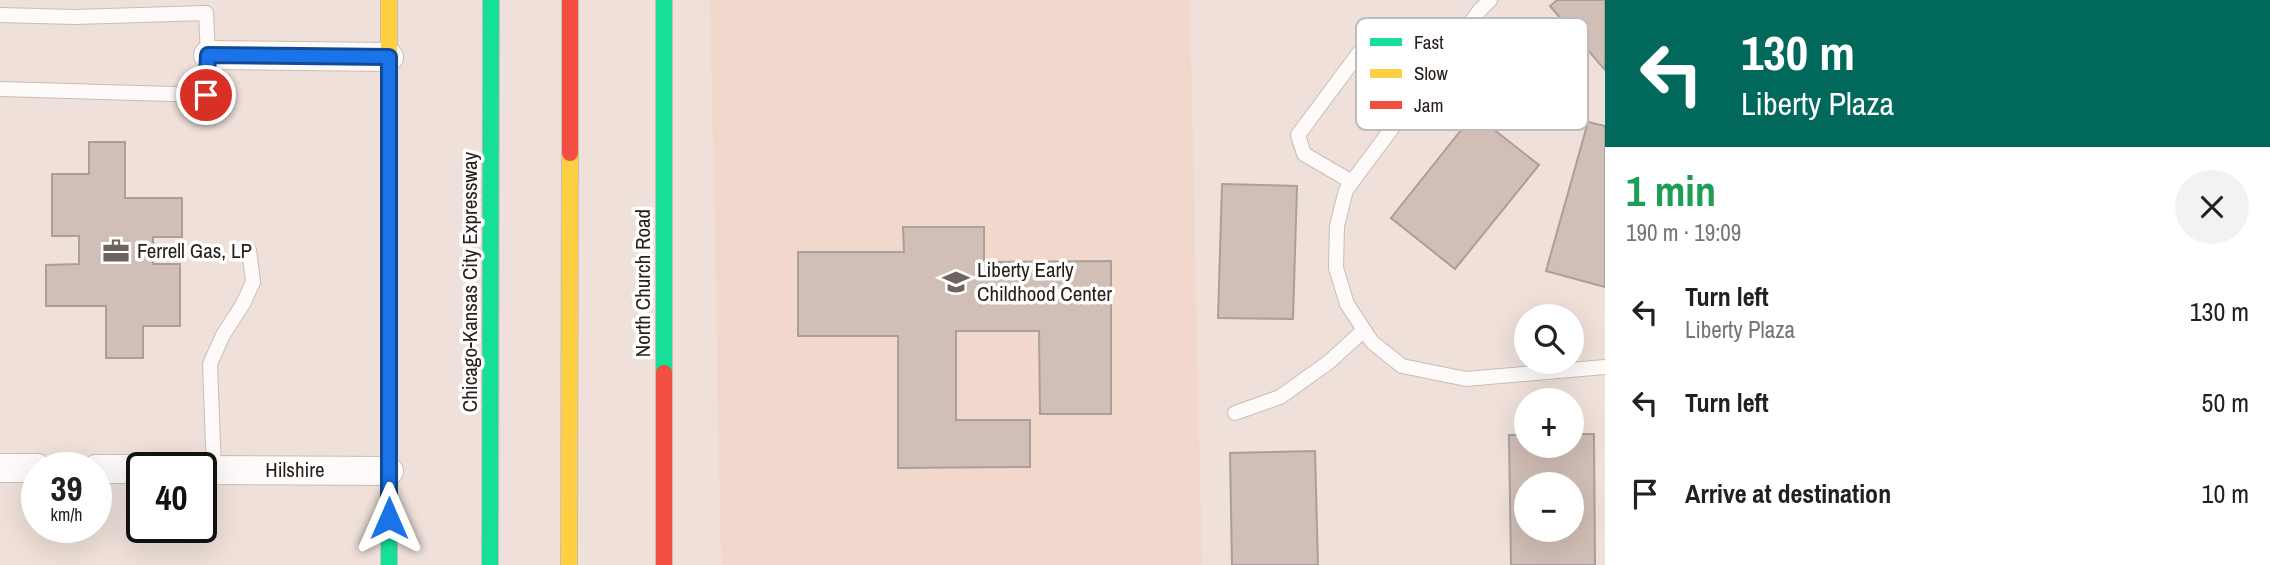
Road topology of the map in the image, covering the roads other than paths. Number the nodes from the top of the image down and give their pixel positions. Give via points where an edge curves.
1 (75, 0) edge
2 (389, 0) edge
3 (491, 0) edge
4 (570, 0) edge
5 (664, 0) edge
6 (1490, 0) edge
7 (0, 15) edge
8 (75, 16) junction
9 (1473, 18) edge
10 (208, 55) junction
11 (389, 57) junction
12 (1356, 57) edge
13 (0, 89) edge
14 (1391, 130) edge
15 (1352, 182) junction
16 (249, 250) dead end
17 (1364, 330) junction
18 (1605, 367) edge
19 (1235, 413) dead end
20 (208, 452) edge
21 (0, 468) edge
22 (21, 468) edge
23 (217, 470) edge
24 (389, 471) junction
25 (389, 565) edge
26 (490, 565) edge
27 (569, 565) edge
28 (664, 565) edge

1 - 8 lane
2 - 11 main road
3 - 26 main road, Chicago-Kansas City Expressway
4 - 27 main road
5 - 28 main road, North Church Road
6 - 9 lane
7 - 8 lane
8 - 10 lane via 206,13
10 - 11 street
10 - 13 lane via 206,95
11 - 24 main road
12 - 15 lane via 1298,135 1304,154
14 - 15 lane
15 - 17 lane via 1337,226 1336,268 1347,304
16 - 20 lane via 253,282 210,364
17 - 18 lane via 1402,366 1466,379
17 - 19 lane via 1280,397
21 - 22 street
23 - 24 street, Hilshire
24 - 25 main road

